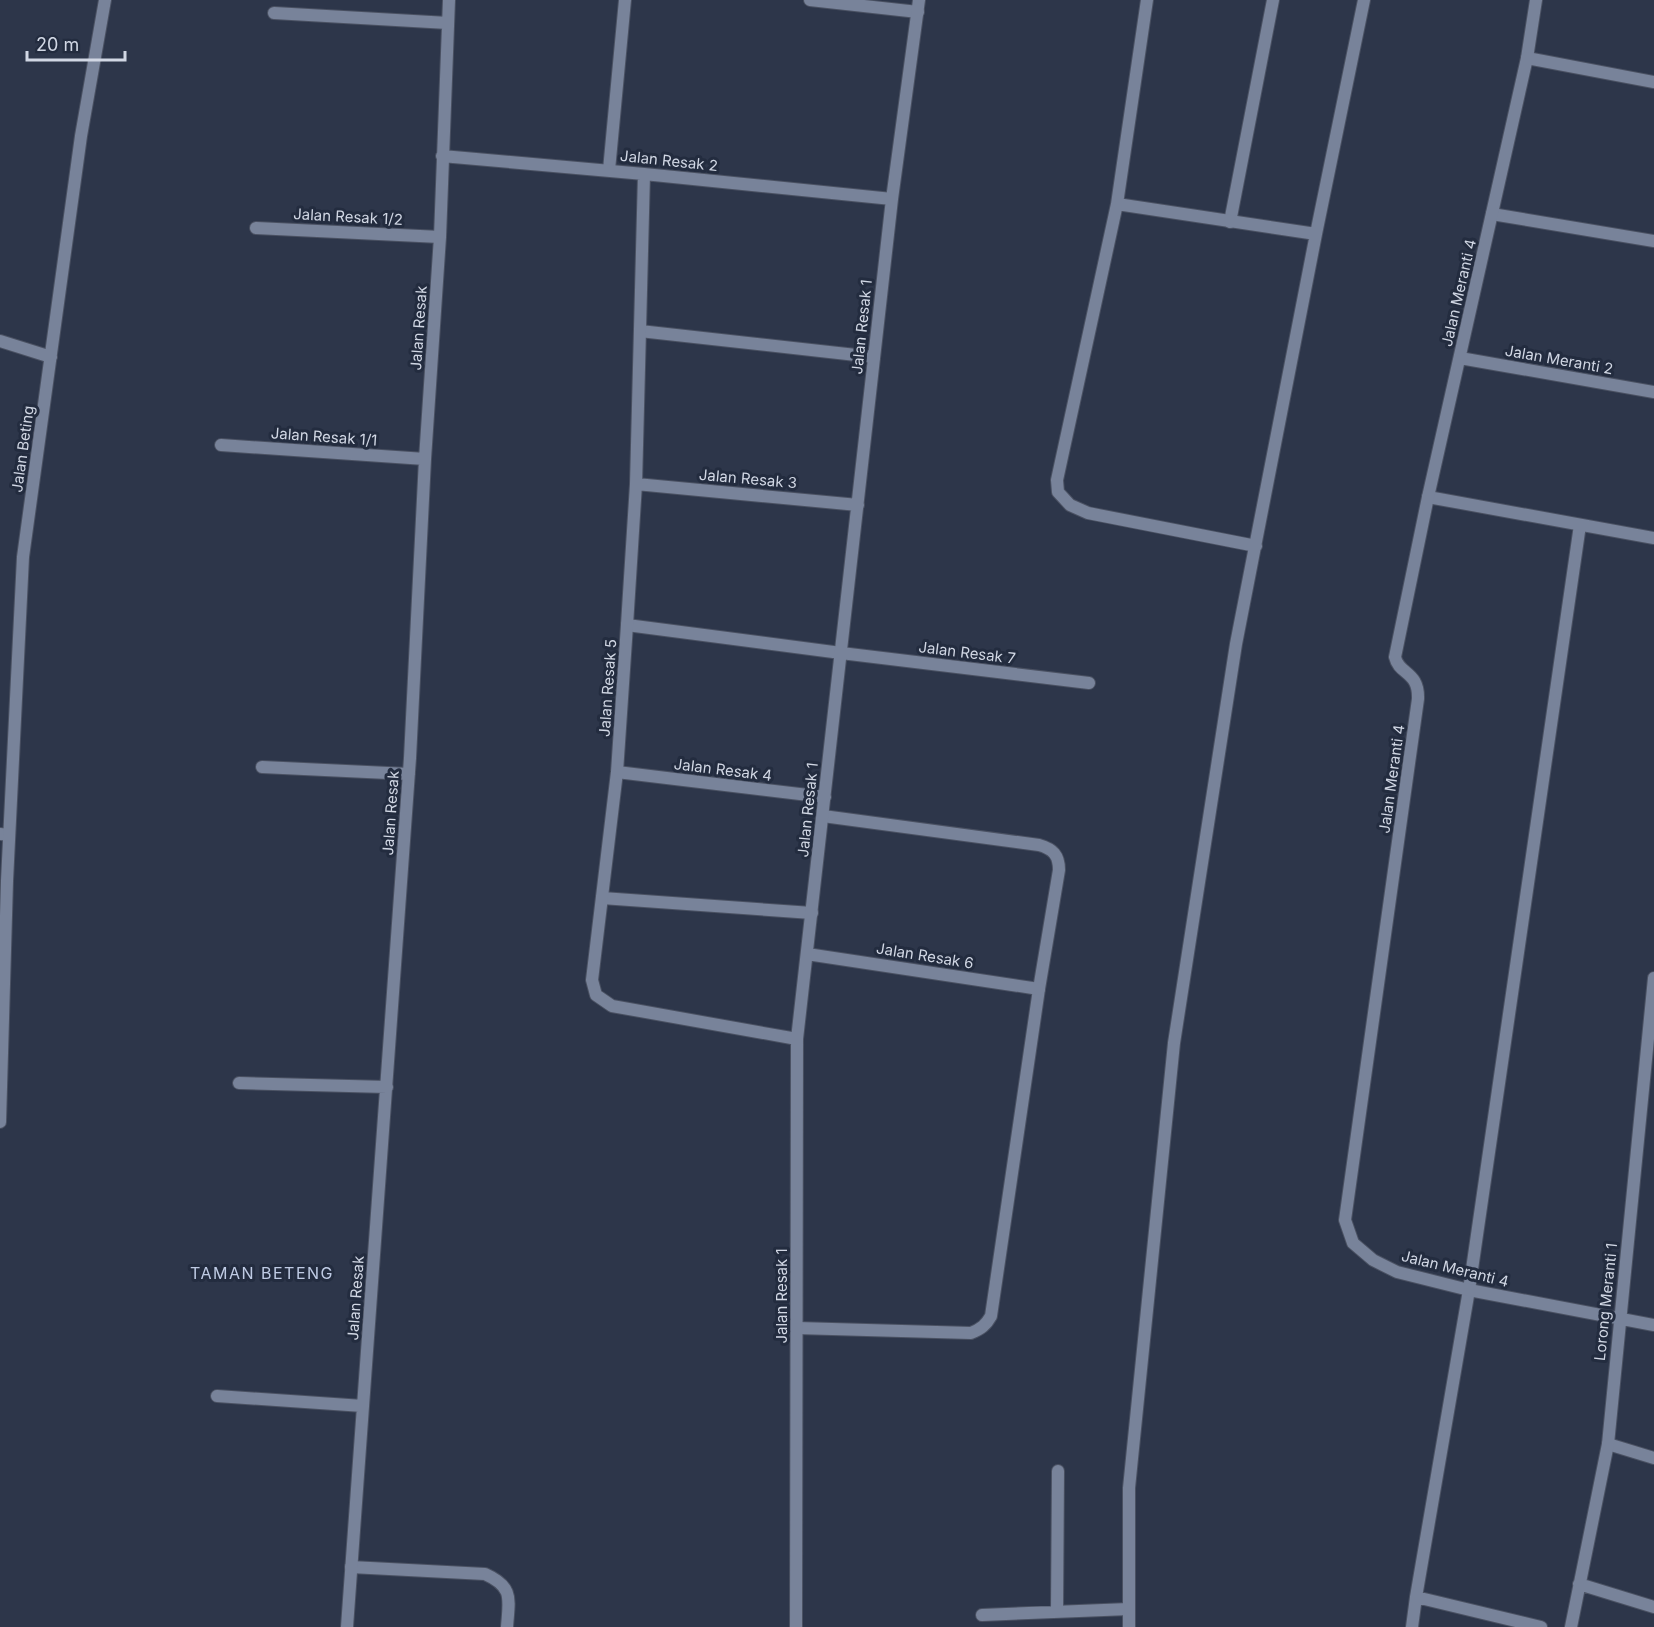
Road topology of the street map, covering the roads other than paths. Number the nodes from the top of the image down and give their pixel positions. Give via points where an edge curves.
1 (105, 0) edge
2 (449, 0) edge
3 (625, 0) edge
4 (810, 0) edge
5 (1147, 0) edge
6 (1273, 0) edge
7 (1364, 0) edge
8 (1536, 0) edge
9 (919, 6) edge
10 (274, 12) dead end
11 (448, 23) junction
12 (1527, 58) junction
13 (1654, 82) edge
14 (442, 156) junction
15 (609, 170) junction
16 (644, 174) junction
17 (892, 199) junction
18 (1118, 204) junction
19 (1492, 214) junction
20 (1230, 222) junction
21 (256, 228) dead end
22 (1316, 234) junction
23 (440, 237) junction
24 (1654, 241) edge
25 (640, 331) junction
26 (0, 341) edge
27 (51, 357) junction
28 (874, 357) junction
29 (1460, 358) junction
30 (1654, 392) edge
31 (220, 445) dead end
32 (425, 459) junction
33 (636, 484) junction
34 (1428, 497) junction
35 (858, 505) junction
36 (1580, 525) junction
37 (1654, 538) edge
38 (1256, 546) junction
39 (627, 625) junction
40 (841, 653) junction
41 (1089, 683) dead end
42 (262, 767) dead end
43 (617, 772) junction
44 (409, 774) junction
45 (825, 797) junction
46 (823, 816) junction
47 (5, 835) edge
48 (602, 898) junction
49 (812, 913) junction
50 (807, 954) junction
51 (1654, 978) edge
52 (1039, 989) junction
53 (798, 1039) junction
54 (238, 1083) dead end
55 (387, 1088) junction
56 (0, 1122) edge
57 (1469, 1290) junction
58 (1619, 1320) junction
59 (1654, 1325) edge
60 (797, 1328) junction
61 (217, 1396) dead end
62 (363, 1406) junction
63 (1608, 1444) junction
64 (1654, 1458) edge
65 (1058, 1471) dead end
66 (351, 1567) junction
67 (1579, 1584) junction
68 (1416, 1597) junction
69 (1654, 1608) edge
70 (1129, 1609) junction
71 (1057, 1612) junction
72 (982, 1615) dead end
73 (347, 1627) edge
74 (507, 1627) edge
75 (796, 1627) edge
76 (1129, 1627) edge
77 (1412, 1627) edge
78 (1541, 1627) edge
79 (1571, 1627) edge

1 - 27 street, Jalan Beting via 81,136
2 - 11 street, Jalan Resak
3 - 15 street
4 - 9 street
5 - 18 street
6 - 20 street
7 - 22 street
8 - 12 street, Jalan Meranti 4
9 - 17 street, Jalan Resak 1
10 - 11 street
11 - 14 street, Jalan Resak
12 - 13 street
12 - 19 street, Jalan Meranti 4
14 - 15 street, Jalan Resak 2
14 - 23 street, Jalan Resak
15 - 16 street, Jalan Resak 2
16 - 17 street, Jalan Resak 2
16 - 25 street, Jalan Resak 5
17 - 28 street, Jalan Resak 1
18 - 20 street
18 - 38 street via 1057,480 1058,492 1070,505 1088,513
19 - 24 street
19 - 29 street, Jalan Meranti 4
20 - 22 street
21 - 23 street, Jalan Resak 1/2
22 - 38 street
23 - 32 street, Jalan Resak
25 - 28 street
25 - 33 street, Jalan Resak 5
26 - 27 street
27 - 47 street, Jalan Beting via 23,557
28 - 35 street, Jalan Resak 1
29 - 30 street, Jalan Meranti 2
29 - 34 street, Jalan Meranti 4
31 - 32 street, Jalan Resak 1/1
32 - 44 street, Jalan Resak
33 - 35 street, Jalan Resak 3
33 - 39 street, Jalan Resak 5
34 - 36 street
34 - 57 street, Jalan Meranti 4 via 1395,657 1416,683 1418,699 1346,1220 1353,1243 1372,1260 1397,1272
35 - 40 street, Jalan Resak 1
36 - 37 street
36 - 57 street
38 - 70 street via 1234,656 1174,1043 1130,1488
39 - 40 street, Jalan Resak 7
39 - 43 street, Jalan Resak 5
40 - 41 street, Jalan Resak 7
40 - 45 street, Jalan Resak 1
42 - 44 street
43 - 45 street, Jalan Resak 4
43 - 48 street, Jalan Resak 5
44 - 55 street, Jalan Resak
45 - 46 street, Jalan Resak 1
46 - 49 street, Jalan Resak 1
46 - 52 street via 1050,848 1059,859 1059,870
47 - 56 street, Jalan Beting
48 - 49 street
48 - 53 street, Jalan Resak 5 via 592,980 596,995 612,1006 630,1010
49 - 50 street, Jalan Resak 1
50 - 52 street, Jalan Resak 6
50 - 53 street, Jalan Resak 1
51 - 58 street, Lorong Meranti 1
52 - 60 street via 991,1316 986,1324 971,1333
53 - 60 street, Jalan Resak 1
54 - 55 street
55 - 62 street, Jalan Resak
57 - 58 street, Jalan Meranti 4
57 - 68 street
58 - 59 street, Jalan Meranti 4
58 - 63 street, Lorong Meranti 1
60 - 75 street, Jalan Resak 1
61 - 62 street
62 - 66 street, Jalan Resak
63 - 64 street
63 - 67 street, Lorong Meranti 1
65 - 71 street
66 - 73 street, Jalan Resak
66 - 74 street via 485,1574 506,1589
67 - 69 street
67 - 79 street, Lorong Meranti 1
68 - 77 street
68 - 78 street
70 - 71 street
70 - 76 street
71 - 72 street

